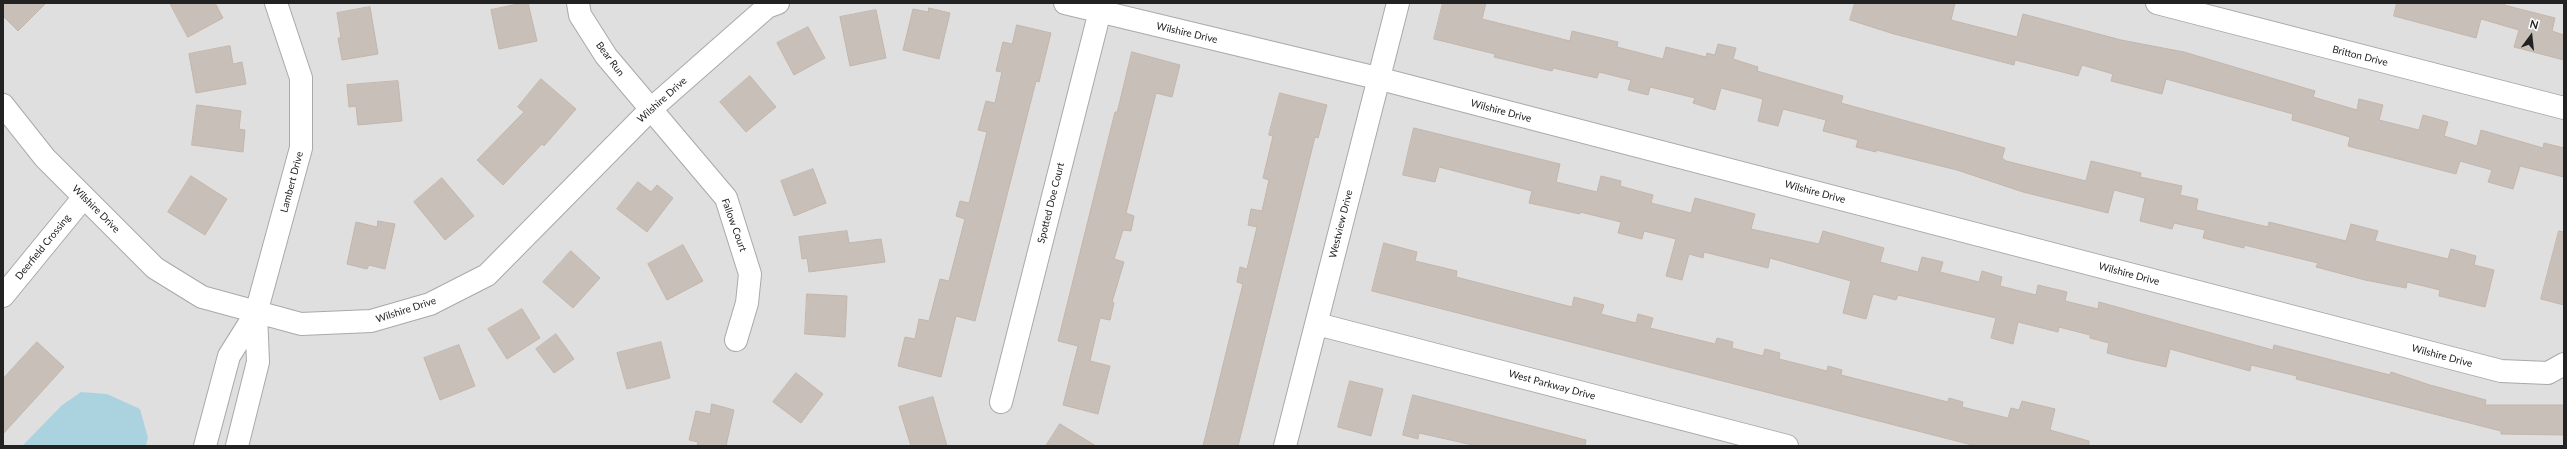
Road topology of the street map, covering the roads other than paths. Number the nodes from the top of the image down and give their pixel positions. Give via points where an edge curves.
1 (276, 3) edge
2 (578, 3) edge
3 (778, 3) edge
4 (1065, 3) edge
5 (1398, 3) edge
6 (2157, 3) edge
7 (1101, 8) edge
8 (1377, 78) junction
9 (3, 105) edge
10 (2564, 108) edge
11 (651, 109) junction
12 (84, 197) junction
13 (3, 296) edge
14 (256, 313) junction
15 (1317, 324) junction
16 (736, 340) dead end
17 (2564, 364) edge
18 (1001, 402) dead end
19 (205, 446) edge
20 (237, 446) edge
21 (1285, 446) edge
22 (1787, 446) edge

1 - 14 street, Lambert Drive via 301,78 301,148
2 - 11 street, Bear Run via 580,15 606,56
3 - 11 street, Wilshire Drive via 768,7
4 - 7 street, Wilshire Drive
5 - 8 street, Westview Drive
6 - 10 street, Britton Drive
7 - 8 street, Wilshire Drive
7 - 18 street, Spotted Doe Court
8 - 15 street, Westview Drive
8 - 17 street, Wilshire Drive via 2501,371 2548,373
9 - 12 street, Wilshire Drive via 44,158
11 - 14 street, Wilshire Drive via 487,275 430,304 371,321 301,324
11 - 16 street, Fallow Court via 726,198 750,274 747,304
12 - 13 street, Deerfield Crossing
12 - 14 street, Wilshire Drive via 155,268 202,297
14 - 19 street, Lambert Drive via 229,356
14 - 20 street, Lambert Drive via 258,362
15 - 21 street, Westview Drive
15 - 22 street, West Parkway Drive

